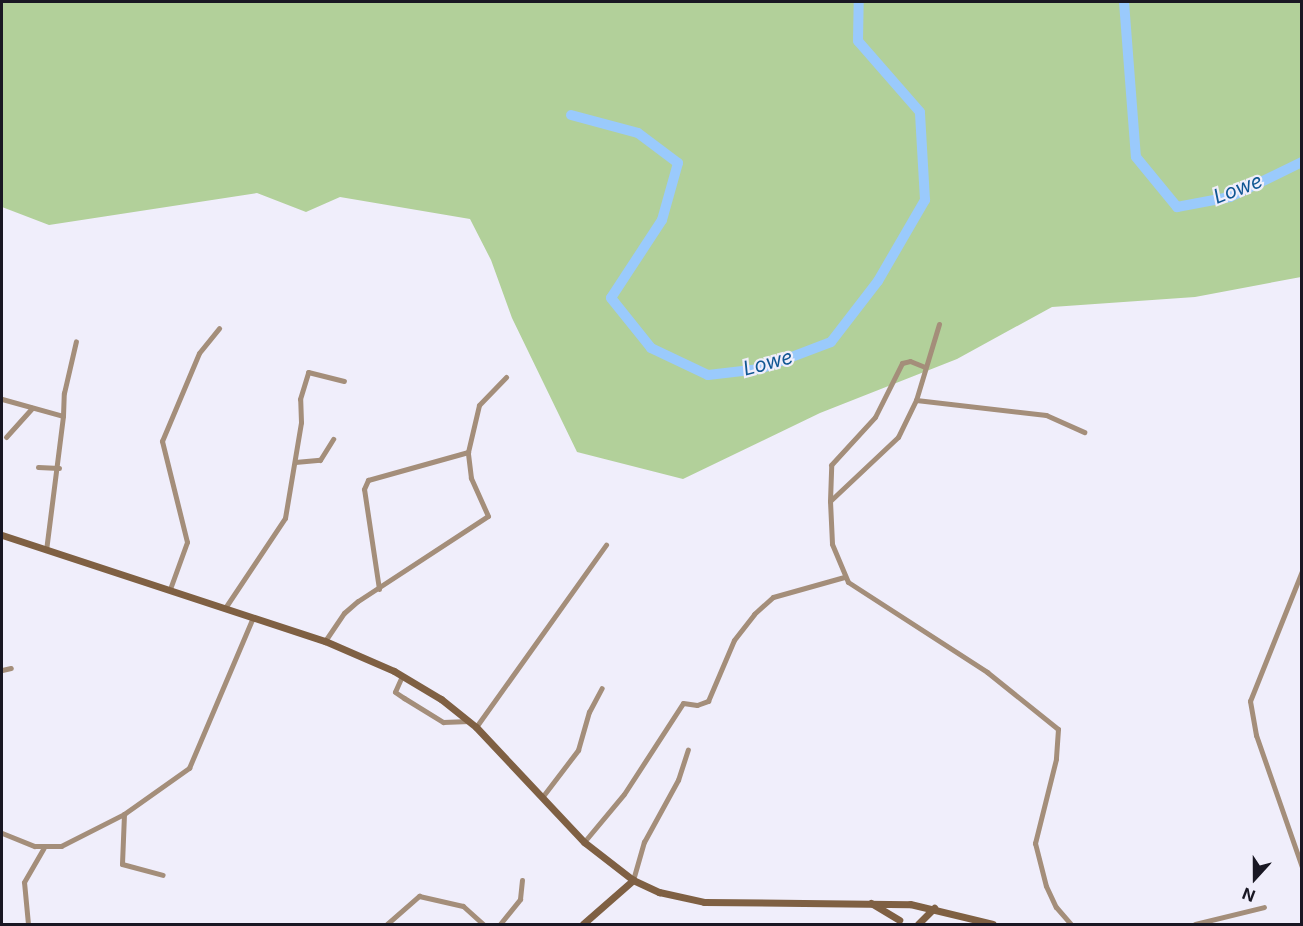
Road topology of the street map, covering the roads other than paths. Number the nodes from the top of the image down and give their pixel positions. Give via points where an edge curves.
1 (939, 324) dead end
2 (219, 328) dead end
3 (76, 340) dead end
4 (925, 367) junction
5 (506, 377) dead end
6 (344, 381) dead end
7 (2, 399) edge
8 (916, 400) junction
9 (32, 408) junction
10 (63, 416) junction
11 (1084, 432) dead end
12 (6, 437) dead end
13 (333, 439) dead end
14 (468, 452) junction
15 (295, 462) junction
16 (38, 467) dead end
17 (59, 468) junction
18 (831, 501) junction
19 (2, 534) edge
20 (606, 545) dead end
21 (46, 550) junction
22 (1302, 570) edge
23 (844, 577) junction
24 (379, 589) junction
25 (170, 590) junction
26 (225, 608) junction
27 (253, 617) junction
28 (325, 641) junction
29 (11, 668) dead end
30 (2, 670) edge
31 (402, 676) junction
32 (602, 688) dead end
33 (469, 721) junction
34 (476, 727) junction
35 (688, 750) dead end
36 (543, 796) junction
37 (124, 814) junction
38 (2, 833) edge
39 (584, 842) junction
40 (44, 848) junction
41 (1302, 867) edge
42 (163, 876) dead end
43 (522, 880) dead end
44 (633, 880) junction
45 (865, 901) junction
46 (902, 903) junction
47 (1264, 907) dead end
48 (934, 908) junction
49 (901, 922) edge
50 (28, 924) edge
51 (387, 924) edge
52 (483, 924) edge
53 (500, 924) edge
54 (583, 924) edge
55 (918, 924) edge
56 (993, 924) edge
57 (1071, 924) edge
58 (1196, 924) edge

1 - 4 street
2 - 25 street via 199,353 162,441 187,542
3 - 10 street
4 - 8 street
4 - 18 street via 910,361 902,363 875,417 831,465
5 - 14 street via 479,405
6 - 15 street via 308,372 300,399
7 - 9 street
8 - 11 street via 1046,415
8 - 18 street via 898,437
9 - 10 street
9 - 12 street
10 - 17 street
13 - 15 street via 320,460
14 - 24 street via 471,478 488,516
14 - 24 street via 368,480 364,489
15 - 26 street via 285,518
16 - 17 street
17 - 21 street
18 - 23 street via 832,544
19 - 21 street
20 - 34 street
21 - 25 street
22 - 41 street via 1250,701 1256,735
23 - 39 street via 773,597 754,614 734,640 708,701 697,705 683,703 624,794
23 - 57 street via 987,672 1058,729 1056,759 1035,843 1046,886 1056,907
24 - 28 street via 344,613
25 - 26 street
26 - 27 street
27 - 28 street
27 - 37 street via 196,759
28 - 31 street
29 - 30 street
31 - 33 street
31 - 33 street via 395,692 417,707 447,723
32 - 36 street via 589,712 578,750
33 - 34 street
34 - 36 street
35 - 44 street via 678,780 644,842
36 - 39 street
37 - 40 street via 61,846
37 - 42 street via 122,864
38 - 40 street
39 - 44 street
40 - 50 street via 24,882
43 - 53 street via 520,899
44 - 45 street via 671,897 704,902
44 - 54 street
45 - 46 street
45 - 49 street
46 - 48 street
46 - 49 street via 898,909
47 - 58 street
48 - 55 street
48 - 56 street
51 - 52 street via 418,896 463,906

